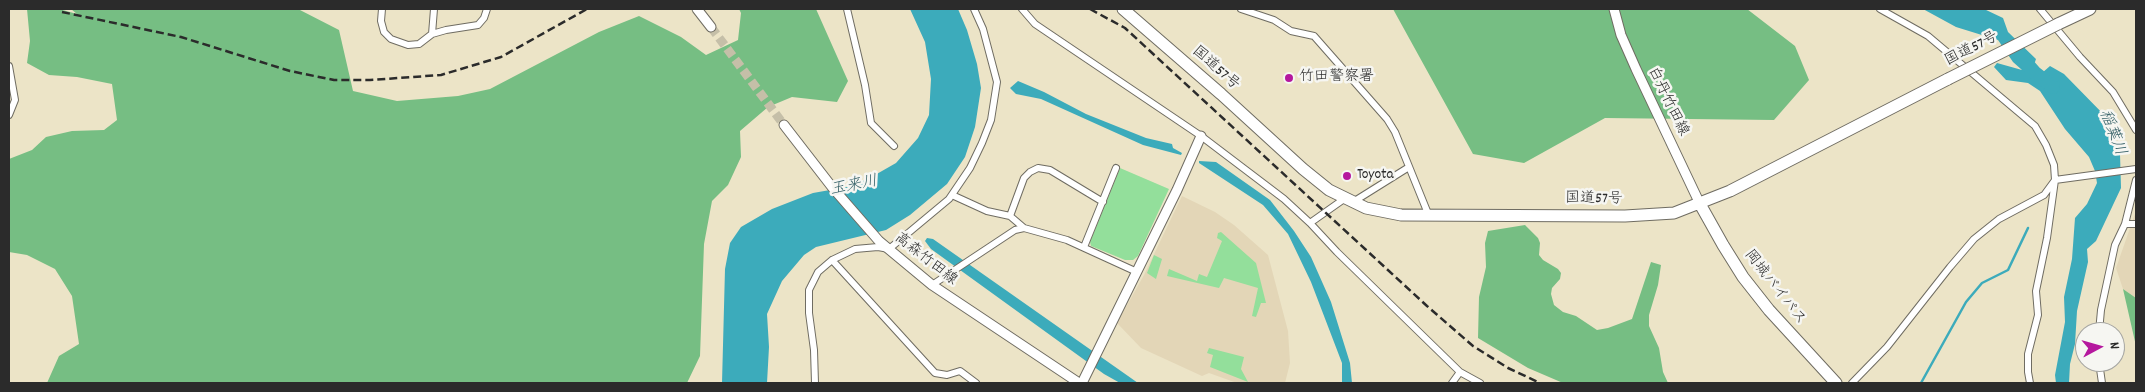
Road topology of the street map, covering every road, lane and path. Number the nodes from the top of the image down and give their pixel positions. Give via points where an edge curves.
1 (382, 9) edge
2 (434, 9) edge
3 (487, 9) edge
4 (697, 9) edge
5 (847, 9) edge
6 (974, 9) edge
7 (1022, 9) edge
8 (1123, 9) edge
9 (1241, 9) edge
10 (1614, 9) edge
11 (1880, 9) edge
12 (2040, 9) edge
13 (2090, 9) edge
14 (711, 27) tunnel mouth
15 (432, 34) junction
16 (9, 66) edge
17 (9, 115) edge
18 (784, 125) tunnel mouth
19 (2136, 130) edge
20 (1201, 136) junction
21 (894, 146) dead end
22 (1409, 167) junction
23 (1116, 168) dead end
24 (2136, 169) edge
25 (2057, 180) junction
26 (2136, 180) edge
27 (952, 195) junction
28 (1348, 200) junction
29 (1102, 202) junction
30 (1700, 204) junction
31 (1010, 216) junction
32 (1429, 216) junction
33 (1310, 223) junction
34 (2125, 224) junction
35 (2136, 224) edge
36 (1024, 228) junction
37 (1084, 247) junction
38 (889, 249) junction
39 (832, 260) junction
40 (1137, 272) junction
41 (932, 285) junction
42 (2100, 322) edge
43 (1460, 372) junction
44 (815, 383) edge
45 (976, 383) edge
46 (1078, 383) edge
47 (1082, 383) edge
48 (1452, 383) edge
49 (1480, 383) edge
50 (1836, 383) edge
51 (1852, 383) edge
52 (2030, 383) edge

1 - 15 street via 384,32 391,39 408,45 419,44
2 - 15 street
3 - 15 street via 478,25
4 - 14 main road
5 - 21 street via 871,123
6 - 27 street via 983,29 997,82 991,120 982,143
7 - 20 street via 1034,24
8 - 28 highway, 国道57号 via 1309,174
9 - 22 street via 1274,20 1291,31 1314,36 1387,119
10 - 30 main road, 白丹竹田線 via 1621,35
11 - 25 street via 1928,36 2035,126 2054,165
12 - 19 street via 2113,92
13 - 30 highway, 国道57号, bridge
16 - 17 street via 15,100
18 - 38 main road, 高森竹田線 via 822,174
20 - 33 street via 1284,199
20 - 40 main road
22 - 28 street
22 - 32 street
23 - 29 street
24 - 25 street
25 - 51 street via 2044,195 1999,219 1974,239 1887,347
25 - 52 street via 2036,291 2038,315 2028,354
26 - 34 street
27 - 31 street
27 - 38 street
28 - 32 highway, 国道57号 via 1381,212
28 - 33 street
29 - 31 street via 1050,170 1038,168 1024,178
29 - 37 street
30 - 32 highway, 国道57号 via 1674,213 1648,215
30 - 50 highway, 岡城バイパス via 1743,277
31 - 36 street
33 - 43 street
34 - 35 street
34 - 42 street via 2115,245
36 - 37 street
36 - 41 street via 1015,230
37 - 40 street
38 - 39 street via 855,249
38 - 41 main road, 高森竹田線
39 - 44 street via 818,272 809,290
39 - 45 street via 935,373 946,375 960,371
40 - 47 main road
41 - 46 main road, 高森竹田線
43 - 48 street
43 - 49 street

